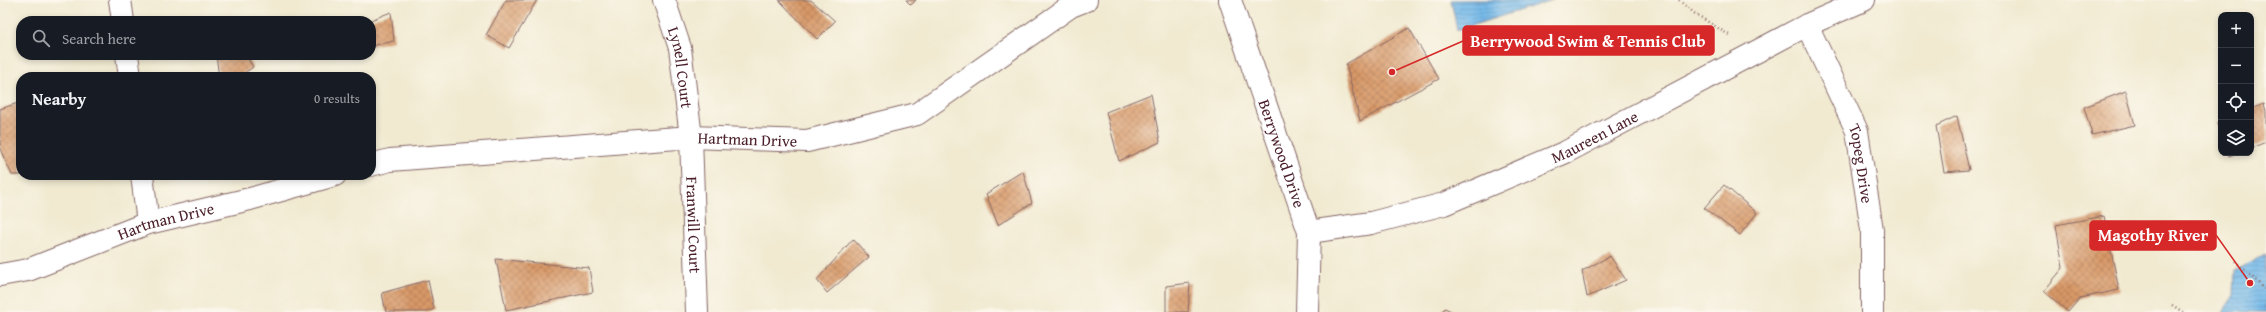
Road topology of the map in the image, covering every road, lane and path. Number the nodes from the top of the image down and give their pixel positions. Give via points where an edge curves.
1 (120, 0) edge
2 (664, 0) edge
3 (1086, 0) edge
4 (1230, 0) edge
5 (1679, 0) edge
6 (1864, 0) edge
7 (122, 16) edge
8 (1807, 25) junction
9 (1747, 57) junction
10 (128, 60) edge
11 (129, 72) edge
12 (691, 137) junction
13 (376, 164) edge
14 (143, 180) edge
15 (317, 180) edge
16 (148, 223) junction
17 (1309, 232) junction
18 (2235, 261) dead end
19 (0, 275) edge
20 (2266, 290) edge
21 (2172, 305) dead end
22 (697, 312) edge
23 (1307, 312) edge
24 (1872, 312) edge
25 (2183, 312) edge

1 - 7 street
2 - 12 street, Lynell Court via 680,48
3 - 12 street, Hartman Drive via 1072,6 917,114 807,141
4 - 17 street, Berrywood Drive
5 - 9 path via 1694,13 1734,37
6 - 8 street, Maureen Lane
8 - 9 street, Maureen Lane
8 - 24 street, Topeg Drive via 1857,132 1872,230
9 - 17 street, Maureen Lane via 1566,152 1444,204 1371,222
10 - 11 street
12 - 13 street, Hartman Drive via 396,159
12 - 22 street, Franwill Court
14 - 16 street
15 - 16 street, Hartman Drive
16 - 19 street, Hartman Drive via 28,270
17 - 23 street, Berrywood Drive
18 - 20 path
21 - 25 path

